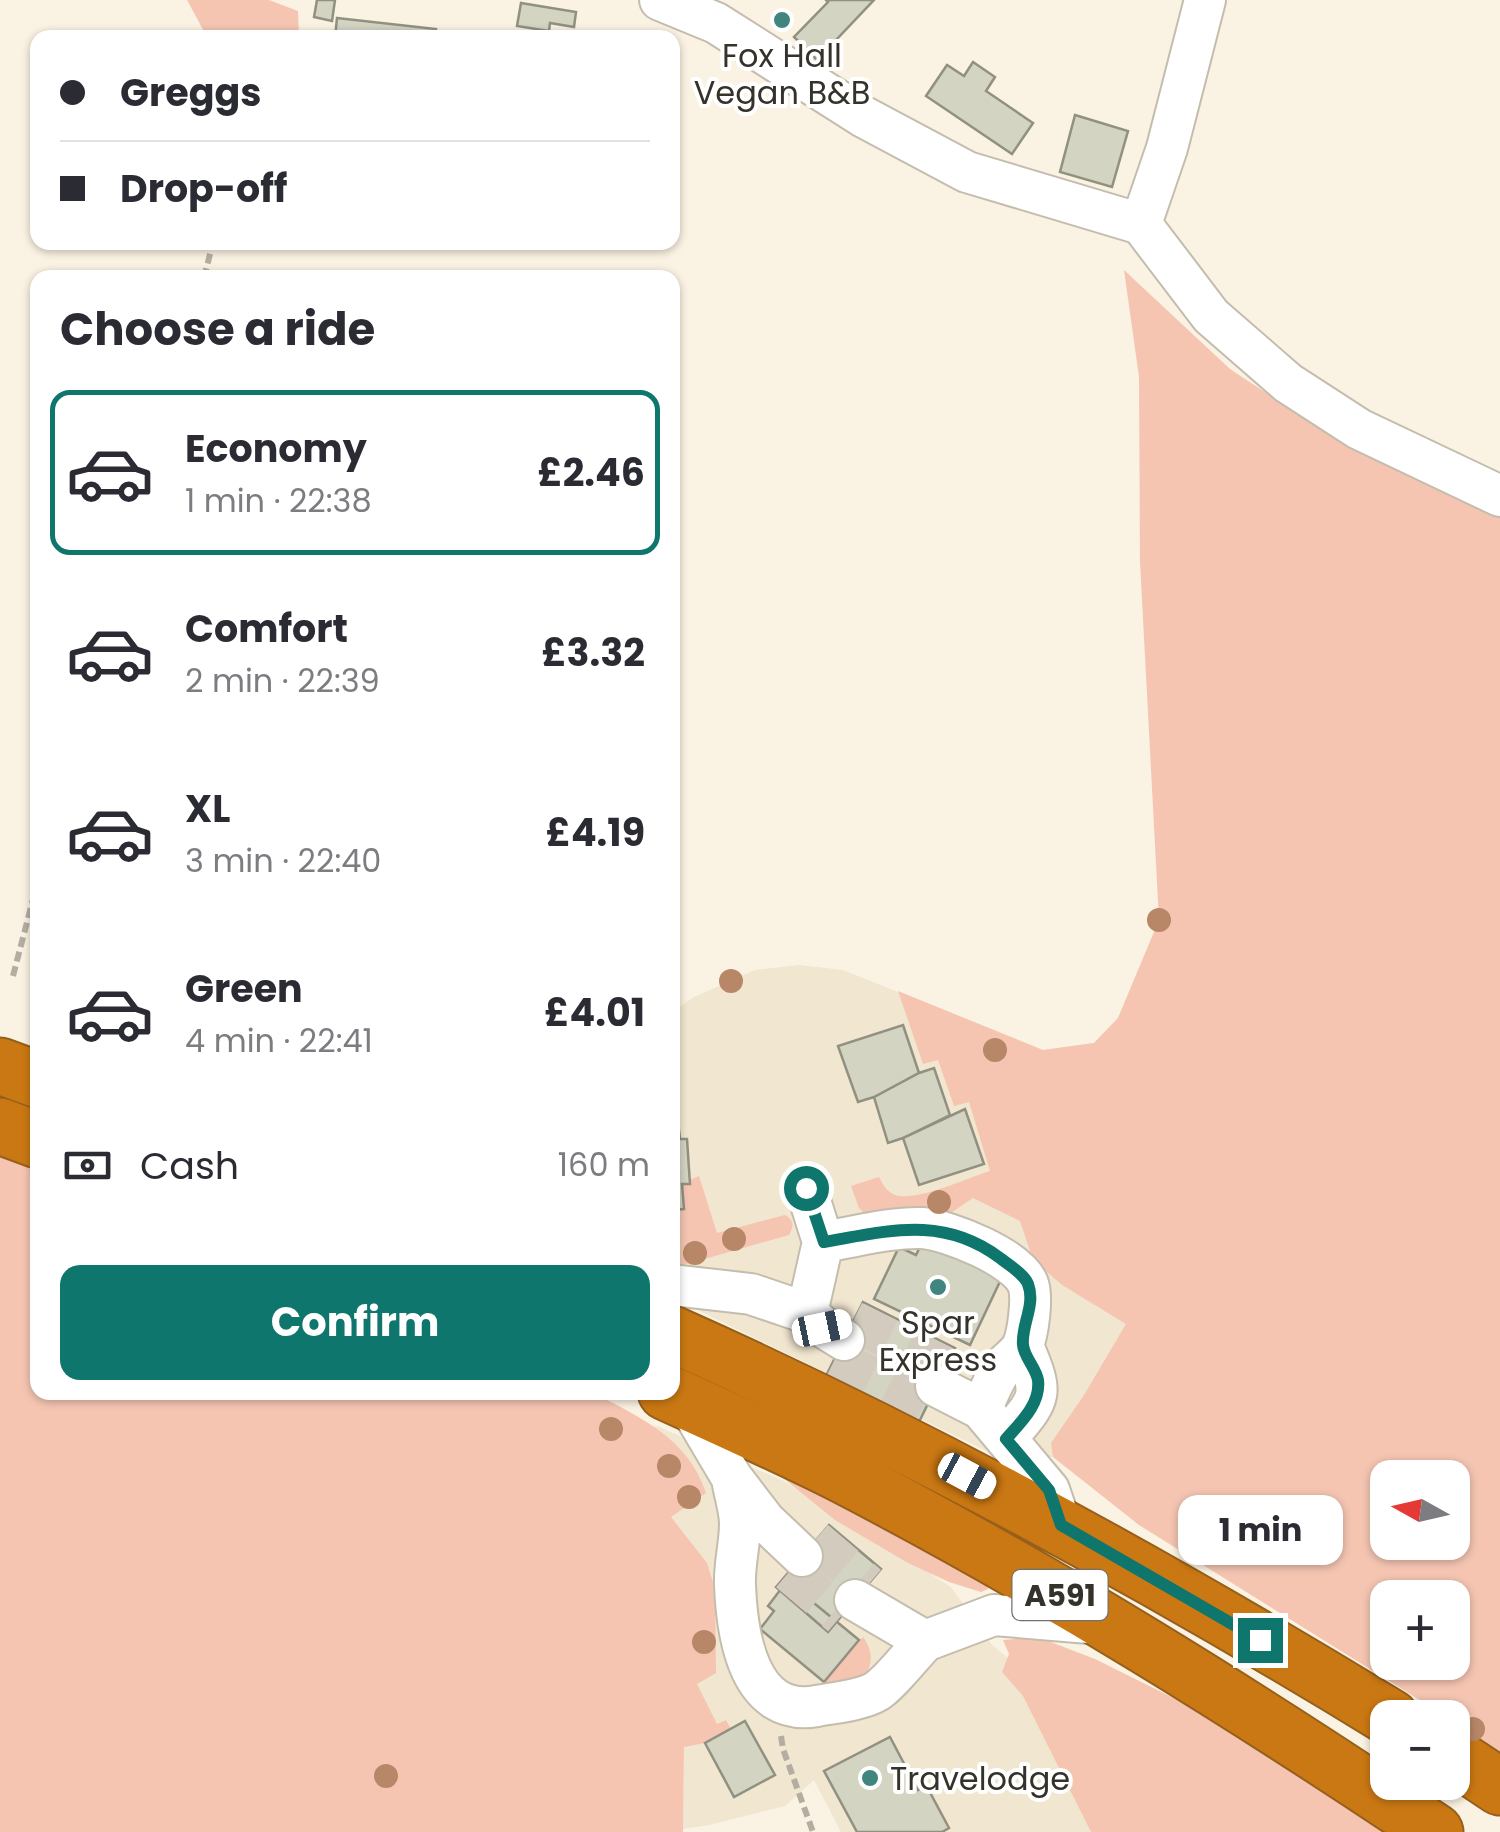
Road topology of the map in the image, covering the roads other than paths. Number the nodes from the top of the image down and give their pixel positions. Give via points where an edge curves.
1 (660, 0) edge
2 (1205, 0) edge
3 (1141, 224) junction
4 (1500, 496) edge
5 (0, 1066) edge
6 (30, 1077) edge
7 (0, 1126) edge
8 (30, 1137) edge
9 (806, 1188) dead end
10 (824, 1242) junction
11 (680, 1285) edge
12 (680, 1338) edge
13 (936, 1386) tunnel mouth
14 (680, 1399) edge
15 (678, 1400) edge
16 (994, 1424) junction
17 (732, 1478) junction
18 (740, 1522) junction
19 (1061, 1525) junction
20 (854, 1600) tunnel mouth
21 (1110, 1625) junction
22 (927, 1642) junction
23 (1370, 1706) edge
24 (1470, 1767) edge
25 (1500, 1787) edge
26 (1435, 1832) edge

1 - 3 street via 716,24 862,116 967,172
2 - 3 street
3 - 4 street via 1211,316 1288,383 1360,429
5 - 6 highway
7 - 8 highway
9 - 10 street
10 - 11 street via 832,1332 751,1294
10 - 16 street via 927,1228 994,1253 1016,1270 1028,1284 1030,1309 1022,1346 1000,1371
12 - 19 highway, A591
13 - 16 street
14 - 21 highway, A591 via 842,1474
15 - 17 street
16 - 19 street via 1049,1490
17 - 18 street
17 - 18 street via 780,1506 802,1556
18 - 22 street via 740,1636 760,1685 774,1700 798,1709 876,1692
19 - 23 highway, A591
20 - 22 street
21 - 22 street via 994,1615
21 - 26 highway, A591
24 - 25 highway

